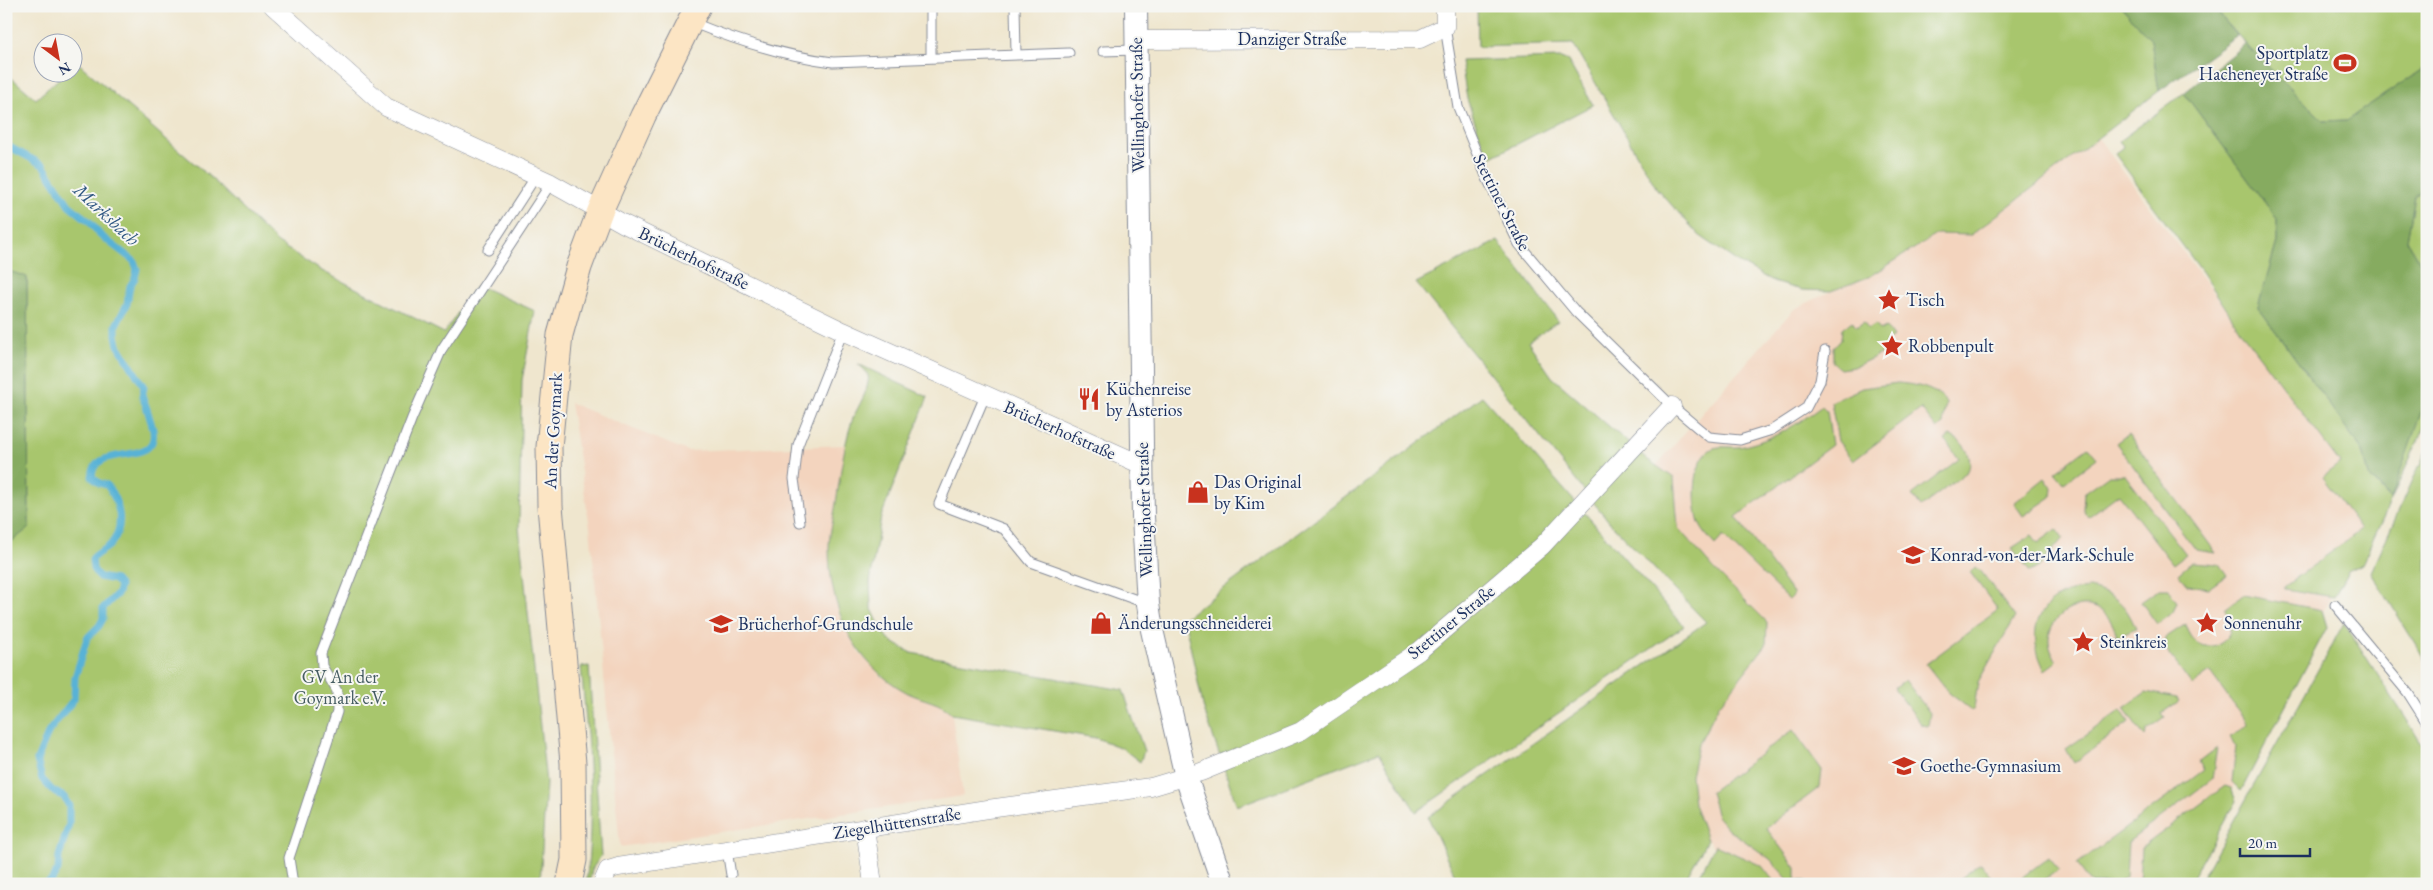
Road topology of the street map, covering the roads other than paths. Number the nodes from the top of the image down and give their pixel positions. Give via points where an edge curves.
1 (273, 6) edge
2 (930, 6) edge
3 (1015, 6) edge
4 (1136, 6) edge
5 (1445, 6) edge
6 (694, 14) edge
7 (1445, 27) junction
8 (1136, 45) junction
9 (1103, 51) dead end
10 (1070, 52) dead end
11 (1016, 54) junction
12 (931, 57) junction
13 (543, 180) junction
14 (600, 211) junction
15 (488, 250) dead end
16 (843, 331) junction
17 (1826, 351) dead end
18 (985, 396) junction
19 (1672, 406) junction
20 (1142, 465) junction
21 (800, 522) dead end
22 (1148, 604) junction
23 (2335, 605) dead end
24 (2427, 723) edge
25 (1186, 777) junction
26 (865, 828) junction
27 (727, 850) junction
28 (731, 875) dead end
29 (605, 877) edge
30 (293, 884) edge
31 (569, 884) edge
32 (873, 884) edge
33 (1223, 884) edge

1 - 13 street, Brücherhofstraße via 386,107
2 - 12 lane
3 - 11 lane
4 - 8 street, Wellinghofer Straße
5 - 7 street, Stettiner Straße
6 - 12 lane via 751,44 800,58 833,62
6 - 14 main road, An der Goymark
7 - 8 street, Danziger Straße via 1420,39
7 - 19 lane, Stettiner Straße via 1458,107 1519,244 1576,312
8 - 9 lane
8 - 20 street, Wellinghofer Straße
10 - 11 lane
11 - 12 lane
13 - 14 street, Brücherhofstraße
13 - 15 lane
13 - 30 lane via 442,349 321,653 322,666 337,691 337,712 289,858
14 - 16 street, Brücherhofstraße
14 - 31 main road, An der Goymark via 579,267 560,334 549,447 550,506 573,763 574,860
16 - 18 street, Brücherhofstraße
16 - 21 lane via 798,445 794,479
17 - 19 lane, Stettiner Straße via 1820,381 1806,408 1772,430 1740,440 1709,437
18 - 20 street, Brücherhofstraße
18 - 22 lane via 939,504 1004,529 1031,562
19 - 25 street, Stettiner Straße via 1542,546 1419,650 1301,731
20 - 22 street, Wellinghofer Straße
22 - 25 street, Wellinghofer Straße
23 - 24 lane via 2408,693
25 - 26 street, Ziegelhüttenstraße via 1151,787
25 - 33 street, Wellinghofer Straße
26 - 27 street, Ziegelhüttenstraße
26 - 32 street
27 - 28 lane
27 - 29 street, Ziegelhüttenstraße

